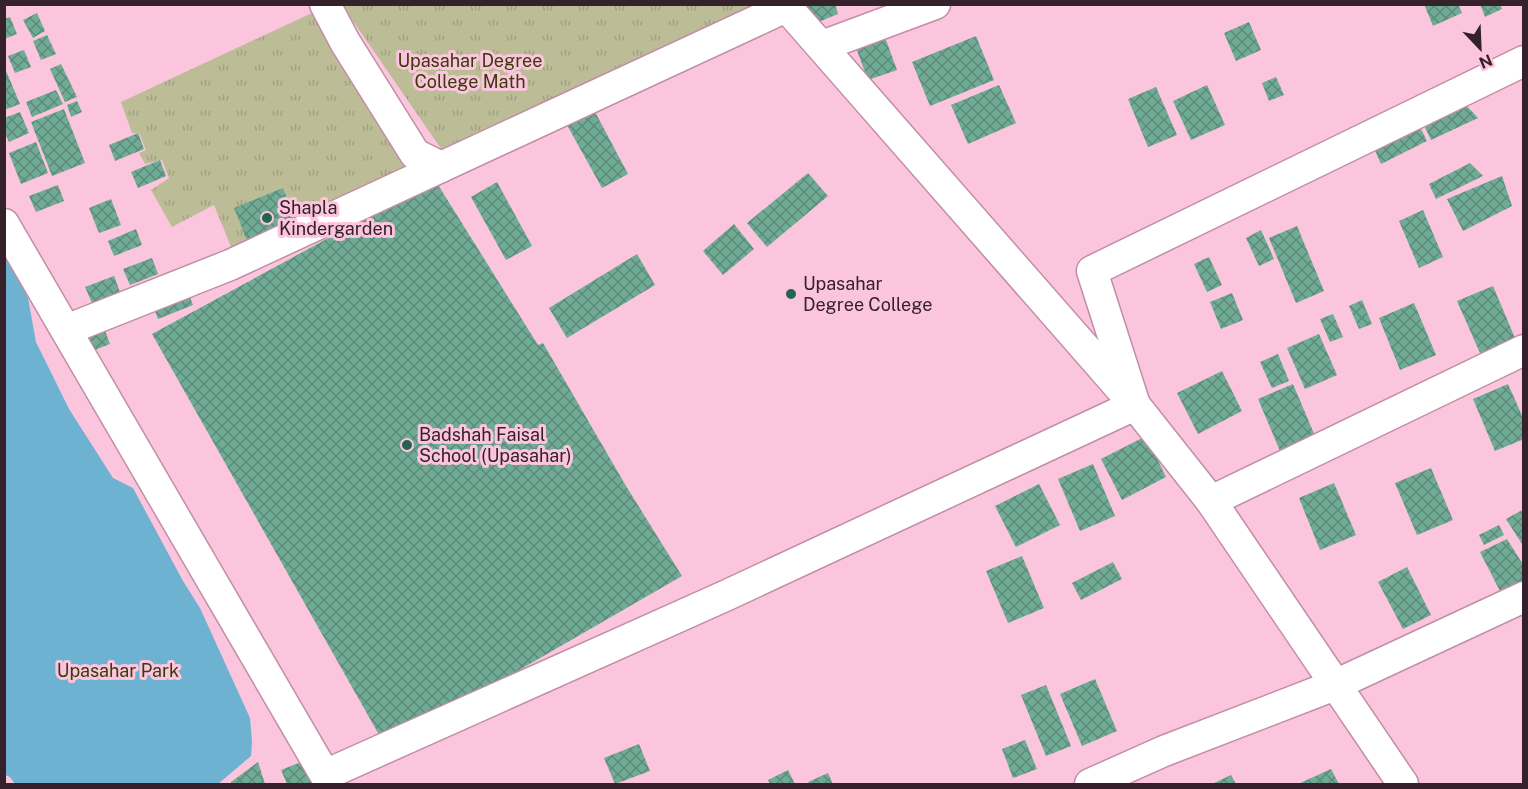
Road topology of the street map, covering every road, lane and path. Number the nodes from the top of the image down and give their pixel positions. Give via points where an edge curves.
1 (325, 4) edge
2 (935, 4) edge
3 (785, 6) edge
4 (822, 46) junction
5 (1524, 61) edge
6 (441, 167) junction
7 (4, 224) edge
8 (66, 330) junction
9 (1524, 350) edge
10 (1135, 405) junction
11 (1211, 501) junction
12 (1524, 597) edge
13 (1335, 685) junction
14 (1090, 784) edge
15 (1403, 784) edge

1 - 6 street via 416,154
2 - 4 street
3 - 4 street
3 - 6 street
4 - 10 street
5 - 10 street via 1092,271
6 - 8 street via 230,266
7 - 8 street
8 - 10 street via 325,775 746,586
9 - 11 street
10 - 11 street
11 - 13 street
12 - 13 street
13 - 14 street
13 - 15 street

